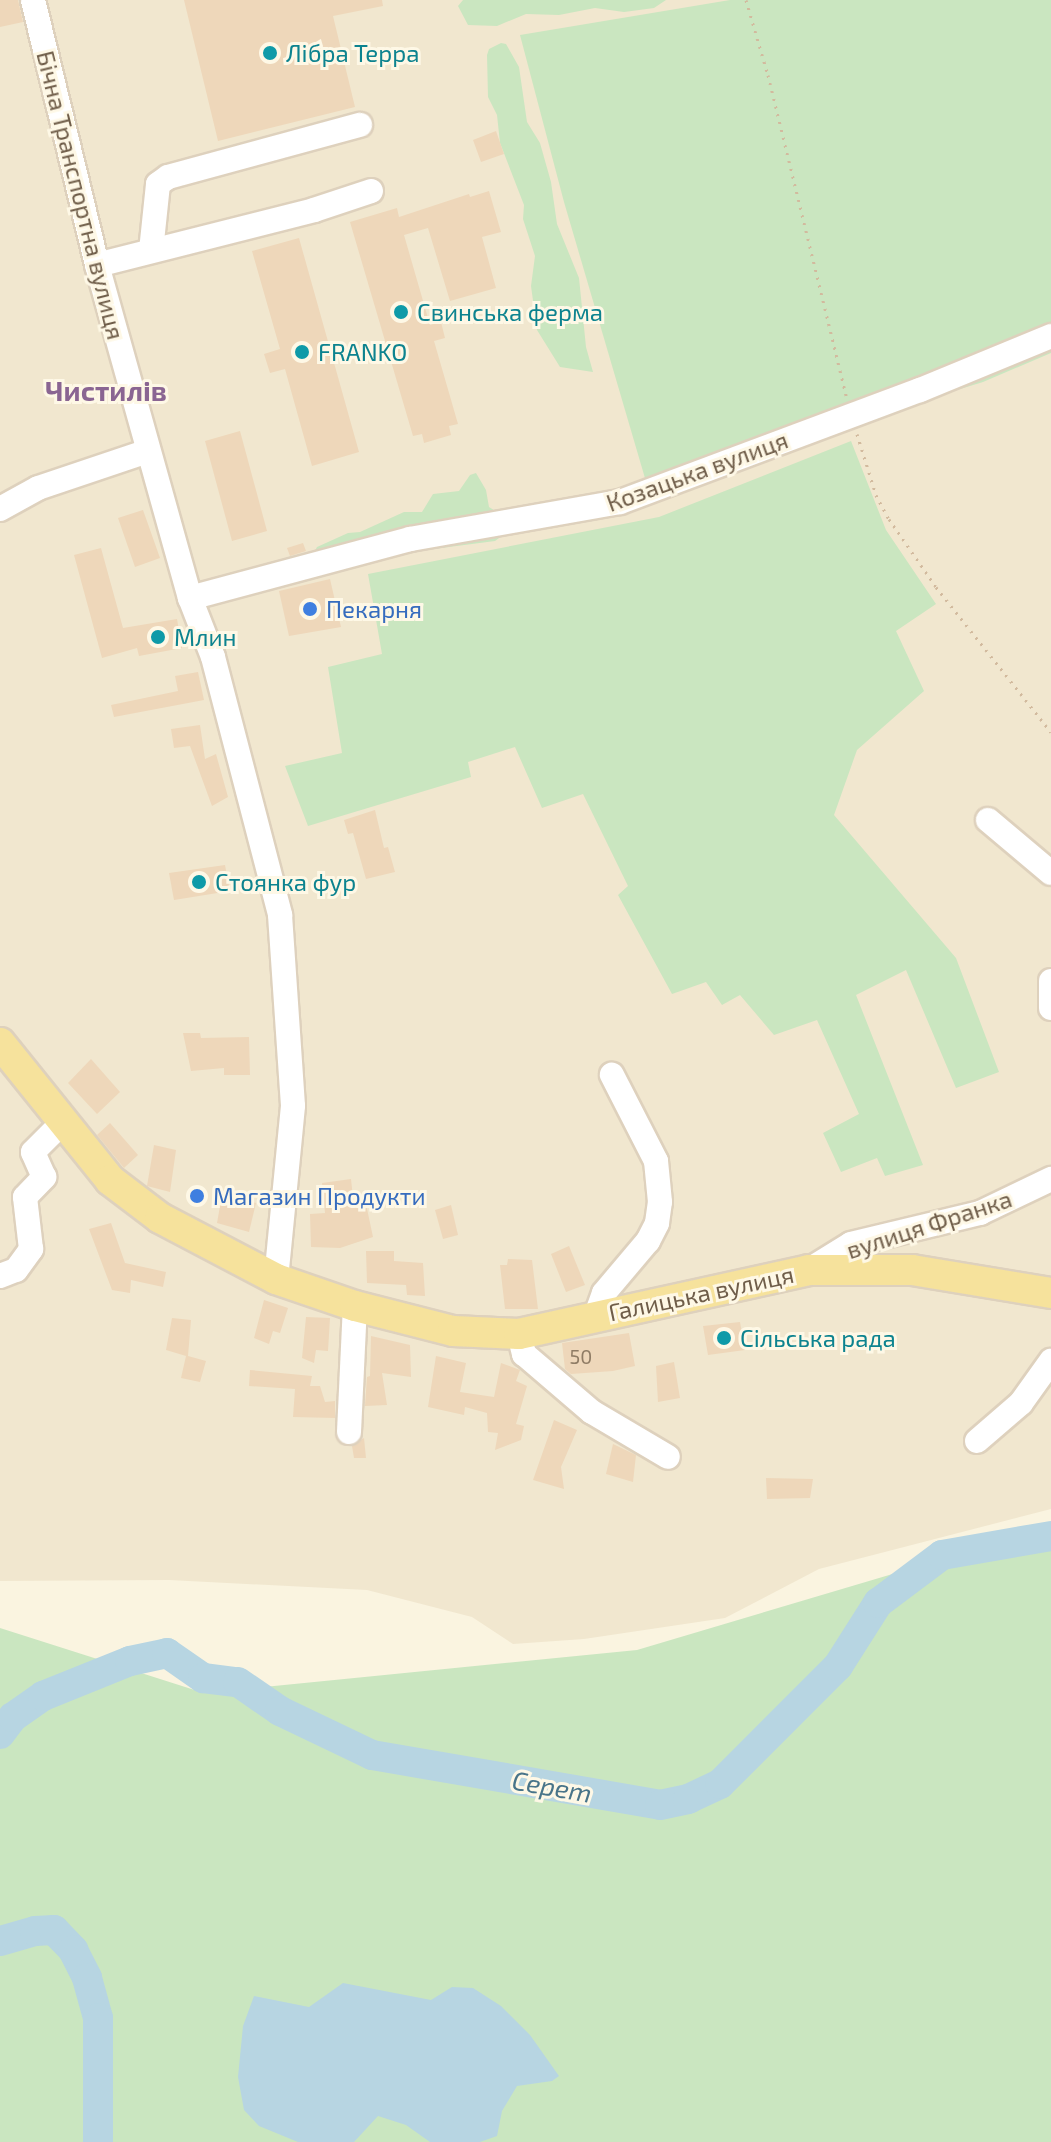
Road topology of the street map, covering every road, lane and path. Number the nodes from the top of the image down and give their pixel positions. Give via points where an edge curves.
1 (33, 0) edge
2 (746, 0) edge
3 (360, 125) dead end
4 (371, 191) dead end
5 (151, 251) junction
6 (97, 265) junction
7 (1051, 336) edge
8 (851, 416) junction
9 (148, 451) junction
10 (0, 509) edge
11 (190, 598) junction
12 (1051, 732) edge
13 (988, 820) dead end
14 (1051, 873) edge
15 (1051, 981) edge
16 (1051, 1008) edge
17 (0, 1043) edge
18 (612, 1075) dead end
19 (61, 1124) junction
20 (1051, 1179) edge
21 (809, 1270) junction
22 (0, 1276) edge
23 (276, 1279) junction
24 (1051, 1293) edge
25 (355, 1306) junction
26 (596, 1315) junction
27 (519, 1334) junction
28 (1051, 1361) edge
29 (349, 1432) dead end
30 (977, 1441) dead end
31 (668, 1457) dead end

1 - 6 street, Бічна Транспортна вулиця
2 - 8 path
3 - 5 street via 168,177 158,184
4 - 5 street
5 - 6 street
6 - 9 street, Бічна Транспортна вулиця
7 - 8 street, Козацька вулиця
8 - 11 street, Козацька вулиця via 620,502 410,539
8 - 12 path via 889,519
9 - 10 street via 38,488
9 - 11 street, Бічна Транспортна вулиця
11 - 23 street, Бічна Транспортна вулиця via 213,657 280,915 293,1106
13 - 14 street
15 - 16 street
17 - 19 main road, Галицька вулиця
18 - 26 street via 656,1161 660,1202 648,1241 604,1293
19 - 22 street via 33,1152 44,1177 25,1197 31,1249 16,1270
19 - 23 main road, Галицька вулиця via 110,1180 160,1218
20 - 21 street, вулиця Франка via 980,1213 851,1244
21 - 24 main road, Галицька вулиця via 912,1270
21 - 26 main road, Галицька вулиця
23 - 25 main road, Галицька вулиця
25 - 27 main road, Галицька вулиця via 453,1331
25 - 29 street
26 - 27 main road, Галицька вулиця
27 - 31 street via 524,1354 592,1412
28 - 30 street via 1021,1403

